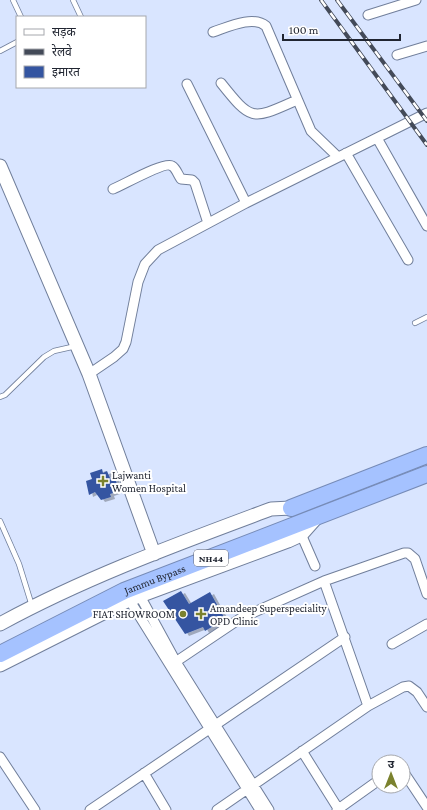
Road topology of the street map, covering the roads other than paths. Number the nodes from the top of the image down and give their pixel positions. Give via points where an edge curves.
1 (13, 0) edge
2 (73, 0) edge
3 (416, 0) edge
4 (368, 15) dead end
5 (20, 16) edge
6 (81, 16) edge
7 (213, 32) dead end
8 (16, 43) edge
9 (427, 46) edge
10 (0, 51) edge
11 (397, 55) dead end
12 (221, 83) dead end
13 (188, 84) dead end
14 (297, 100) junction
15 (427, 113) edge
16 (377, 138) junction
17 (342, 155) junction
18 (0, 166) edge
19 (113, 189) dead end
20 (246, 203) junction
21 (208, 223) junction
22 (427, 226) edge
23 (408, 260) dead end
24 (427, 317) edge
25 (415, 323) dead end
26 (78, 346) junction
27 (90, 374) junction
28 (0, 397) edge
29 (427, 455) edge
30 (427, 474) edge
31 (291, 508) joint
32 (317, 517) junction
33 (0, 522) edge
34 (302, 534) junction
35 (154, 554) junction
36 (315, 566) dead end
37 (324, 581) junction
38 (427, 594) edge
39 (131, 596) junction
40 (32, 606) junction
41 (0, 624) edge
42 (427, 624) edge
43 (345, 637) junction
44 (392, 644) dead end
45 (0, 654) edge
46 (173, 663) junction
47 (0, 665) edge
48 (368, 706) junction
49 (427, 708) edge
50 (213, 727) junction
51 (302, 751) junction
52 (0, 756) edge
53 (144, 773) junction
54 (411, 783) edge
55 (371, 786) edge
56 (250, 788) junction
57 (427, 807) edge
58 (35, 810) edge
59 (90, 810) edge
60 (166, 810) edge
61 (217, 810) edge
62 (260, 810) edge
63 (269, 810) edge
64 (338, 810) edge

1 - 5 lane
2 - 6 lane
3 - 4 street
7 - 14 street via 239,24 262,23 266,26
8 - 10 lane
9 - 11 street
12 - 14 street via 241,107 252,114 273,111
13 - 20 street
14 - 17 street via 312,131
15 - 16 street
16 - 17 street
16 - 22 street
17 - 20 street
17 - 23 street
18 - 26 street
19 - 21 street via 158,168 173,166 182,179 195,183
20 - 21 street
21 - 27 street via 150,257 138,282 123,349
24 - 25 lane
26 - 27 street
26 - 28 lane via 44,356 6,395
27 - 35 street
29 - 31 highway
30 - 32 highway, Jammu Bypass / NH44
31 - 35 street via 271,509
32 - 34 street
32 - 39 highway, Jammu Bypass / NH44
33 - 40 lane via 19,564
34 - 36 street
34 - 39 street
35 - 40 street
37 - 38 street via 408,553 415,559
37 - 43 street
37 - 46 street via 241,618
39 - 45 highway, Jammu Bypass / NH44
39 - 46 street
39 - 47 street
40 - 41 street
42 - 44 street
43 - 48 street
43 - 50 street
46 - 50 street
48 - 49 street via 409,686 417,692
48 - 51 street
50 - 53 street
50 - 56 street
51 - 56 street
51 - 64 street
52 - 58 street
53 - 59 street
53 - 60 street
54 - 57 street
55 - 64 street
56 - 61 street
56 - 62 street
56 - 63 street

